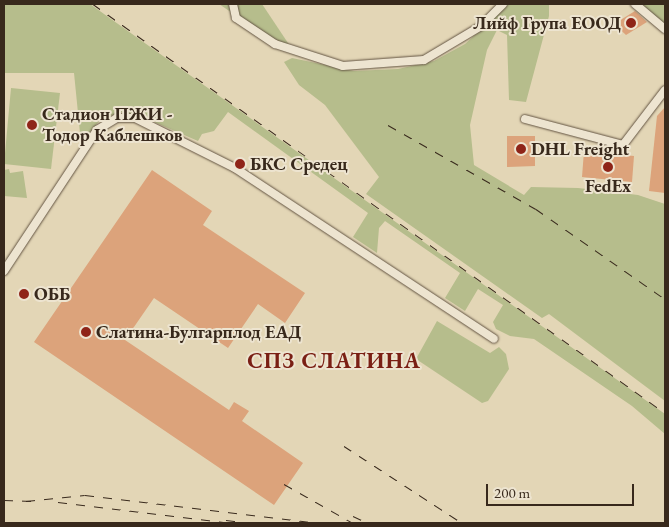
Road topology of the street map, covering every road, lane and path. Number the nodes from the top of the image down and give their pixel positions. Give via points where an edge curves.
1 (233, 4) edge
2 (503, 4) edge
3 (635, 4) edge
4 (665, 29) edge
5 (665, 90) edge
6 (525, 119) dead end
7 (4, 271) edge
8 (494, 339) dead end

1 - 2 street via 236,18 275,44 343,66 424,60 481,26
3 - 4 street
5 - 6 street via 623,145
7 - 8 street via 102,124 116,118 135,118 235,168

